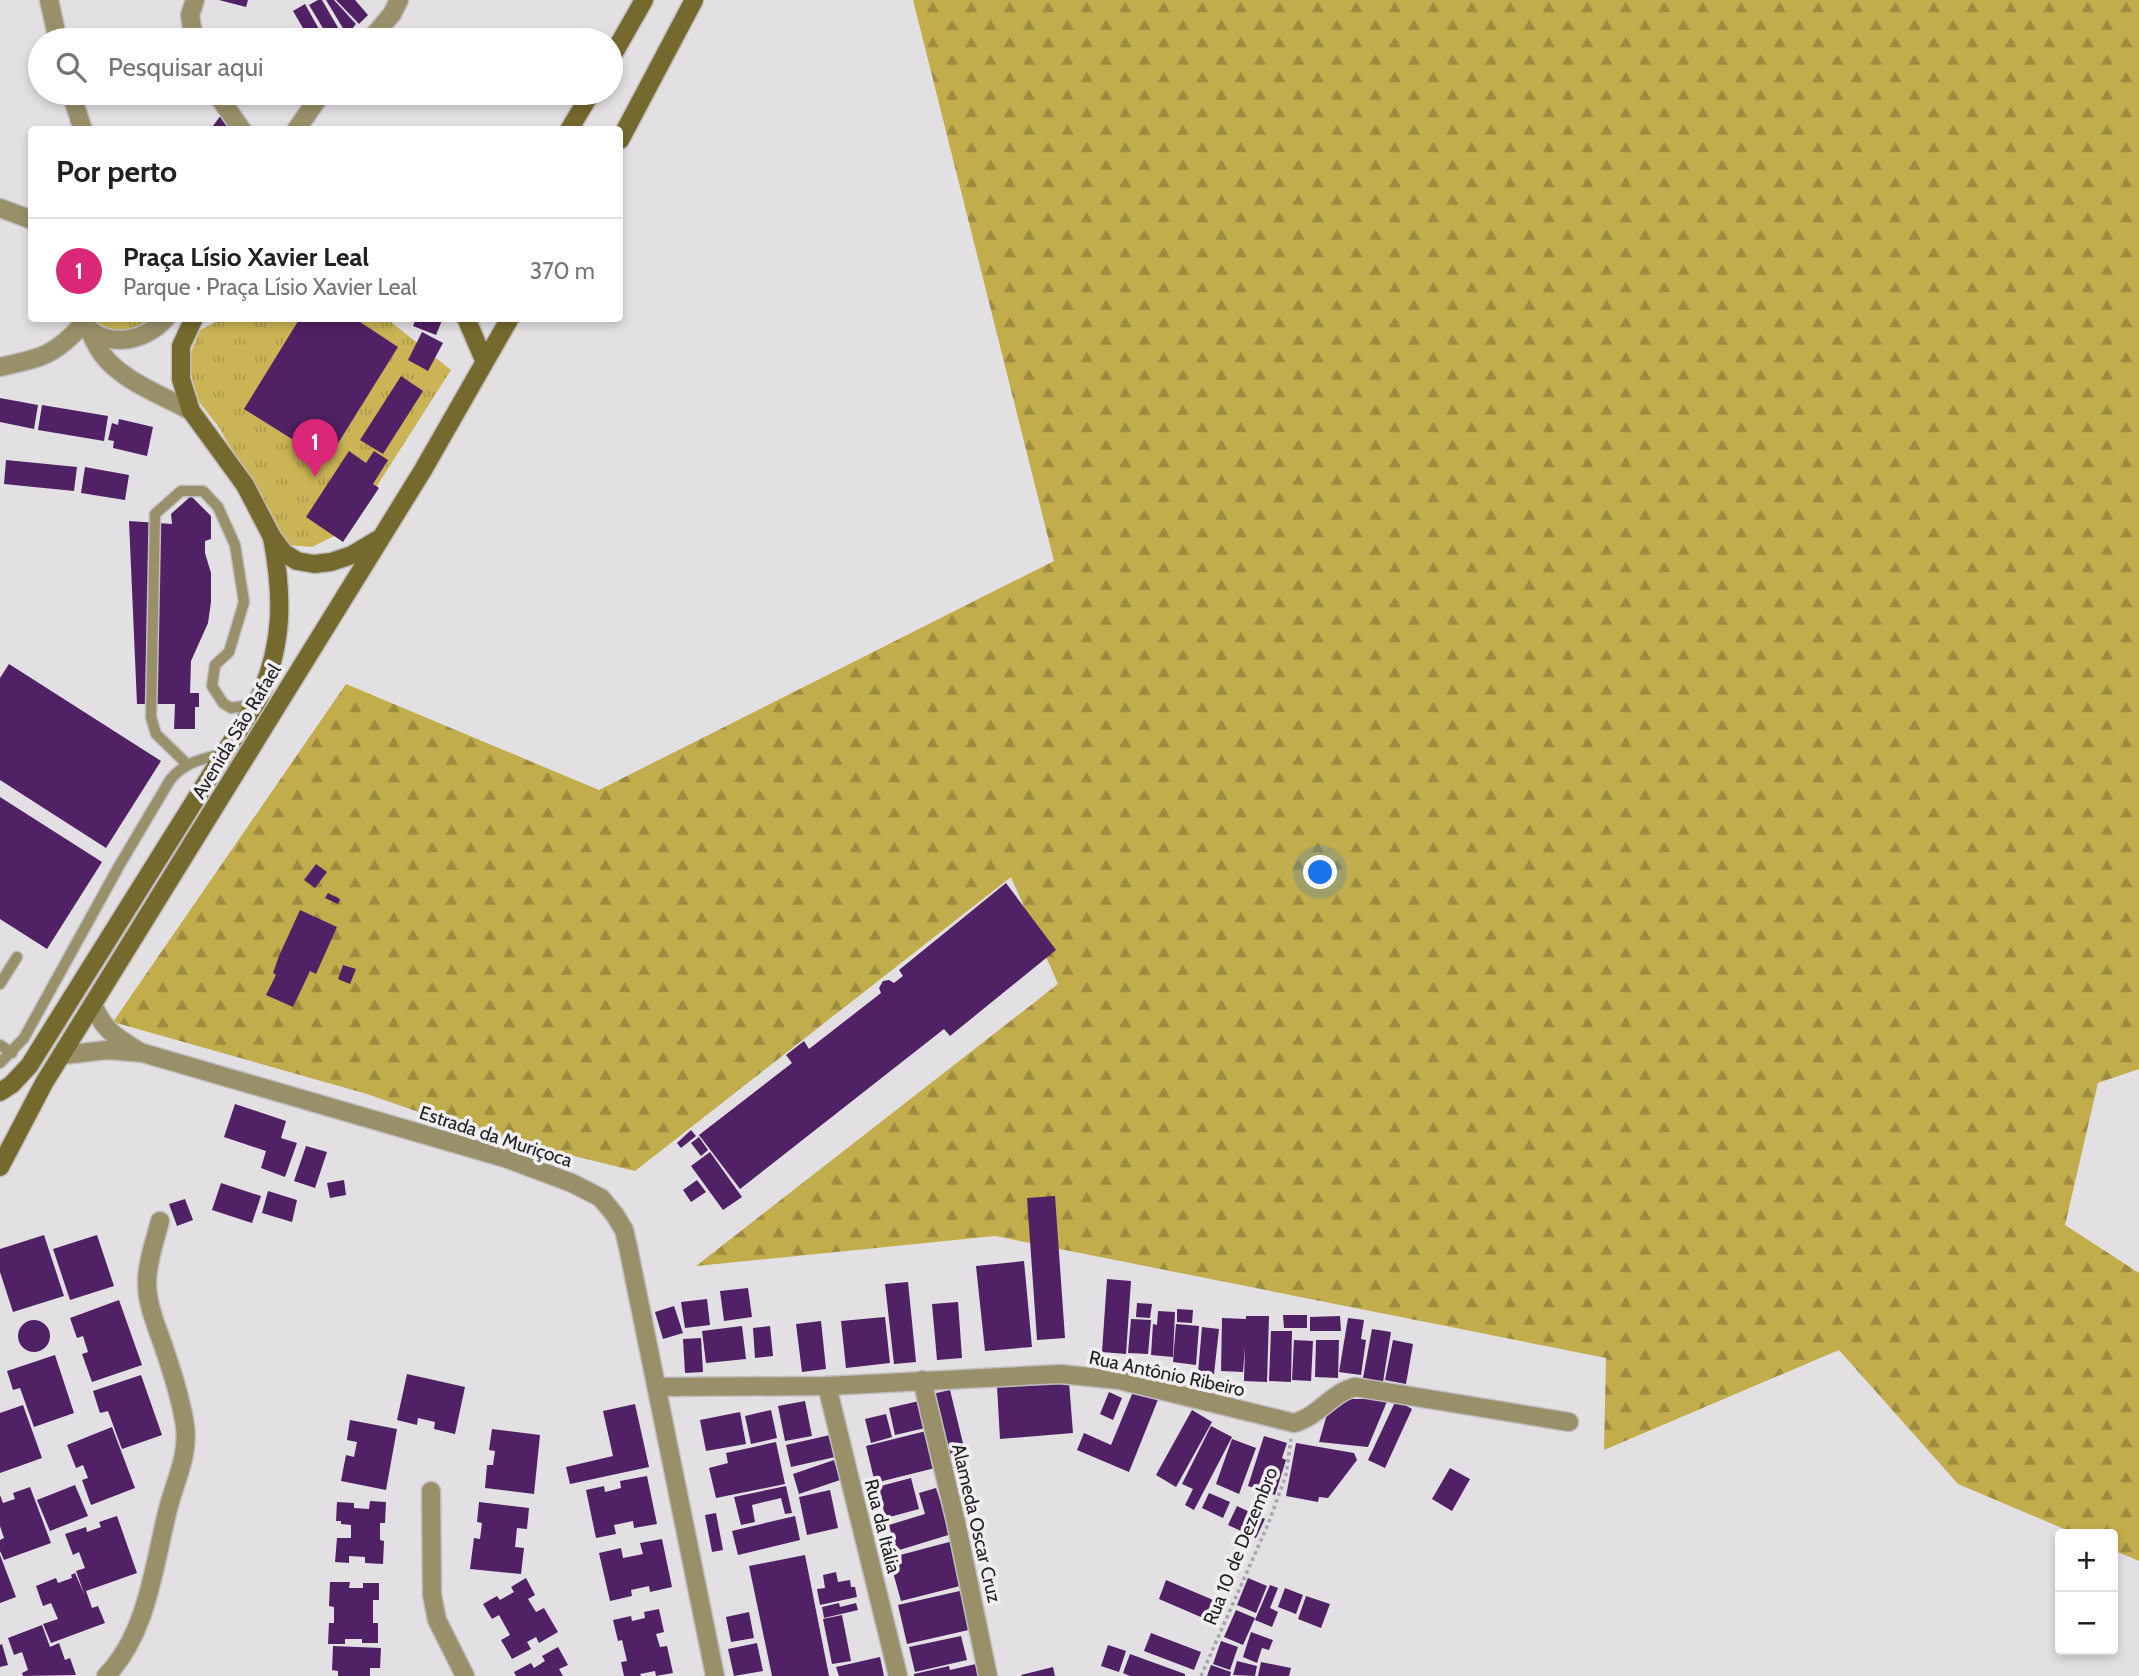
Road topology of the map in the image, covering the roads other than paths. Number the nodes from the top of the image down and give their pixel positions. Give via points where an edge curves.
1 (49, 0) edge
2 (195, 0) edge
3 (399, 0) edge
4 (643, 0) edge
5 (694, 0) edge
6 (55, 28) edge
7 (192, 28) edge
8 (380, 28) edge
9 (623, 36) edge
10 (75, 105) edge
11 (224, 105) edge
12 (314, 105) edge
13 (584, 105) edge
14 (82, 126) edge
15 (239, 126) edge
16 (299, 126) edge
17 (571, 126) edge
18 (623, 134) edge
19 (0, 208) edge
20 (28, 218) edge
21 (162, 322) edge
22 (192, 322) edge
23 (468, 322) edge
24 (508, 322) edge
25 (83, 324) edge
26 (484, 360) junction
27 (0, 367) edge
28 (191, 411) junction
29 (272, 537) junction
30 (380, 538) junction
31 (255, 704) junction
32 (225, 753) junction
33 (187, 764) junction
34 (17, 957) dead end
35 (0, 984) edge
36 (93, 1005) junction
37 (0, 1045) edge
38 (12, 1053) junction
39 (143, 1054) junction
40 (63, 1055) junction
41 (0, 1063) edge
42 (0, 1092) edge
43 (0, 1167) edge
44 (160, 1221) dead end
45 (922, 1380) junction
46 (827, 1386) junction
47 (657, 1387) junction
48 (1569, 1422) dead end
49 (431, 1491) dead end
50 (106, 1676) edge
51 (465, 1676) edge
52 (715, 1676) edge
53 (898, 1676) edge
54 (988, 1676) edge

1 - 6 street
2 - 7 street
3 - 8 street
4 - 9 main road
5 - 18 main road
10 - 14 street
11 - 15 street
12 - 16 street
13 - 17 main road
19 - 20 street
21 - 25 street via 151,332 116,341
22 - 28 main road via 181,346 181,379
23 - 26 main road
24 - 26 main road, Avenida São Rafael
25 - 27 street via 51,354
25 - 28 street via 113,366
26 - 30 main road, Avenida São Rafael
28 - 29 main road via 245,485
29 - 30 main road via 284,553 314,564 352,555
29 - 31 main road, Avenida São Rafael via 279,626 270,674
30 - 36 main road, Avenida São Rafael
31 - 32 main road, Avenida São Rafael
31 - 33 lane via 231,708 212,686 215,665 229,652 244,603 235,545 218,507 203,491 181,491 155,514 151,717 156,734
32 - 33 lane
32 - 42 main road, Avenida São Rafael via 29,1066
33 - 38 lane via 170,780
34 - 35 lane
36 - 39 street, Estrada da Muriçoca via 109,1033
36 - 40 main road, Avenida São Rafael
37 - 38 lane
38 - 41 lane
39 - 40 street, Estrada da Muriçoca via 107,1050
39 - 47 street, Estrada da Muriçoca via 505,1158 601,1198 624,1230
40 - 43 main road, Avenida São Rafael
44 - 50 street via 148,1269 148,1298 176,1384 186,1442 143,1613
45 - 46 street, Rua Antônio Ribeiro
45 - 48 street, Rua Antônio Ribeiro via 1079,1375 1119,1380 1294,1423 1341,1390 1355,1387
45 - 54 street, Alameda Oscar Cruz
46 - 47 street, Rua Antônio Ribeiro
46 - 53 street, Rua da Itália
47 - 52 street, Estrada da Muriçoca
49 - 51 street via 432,1594 438,1620

